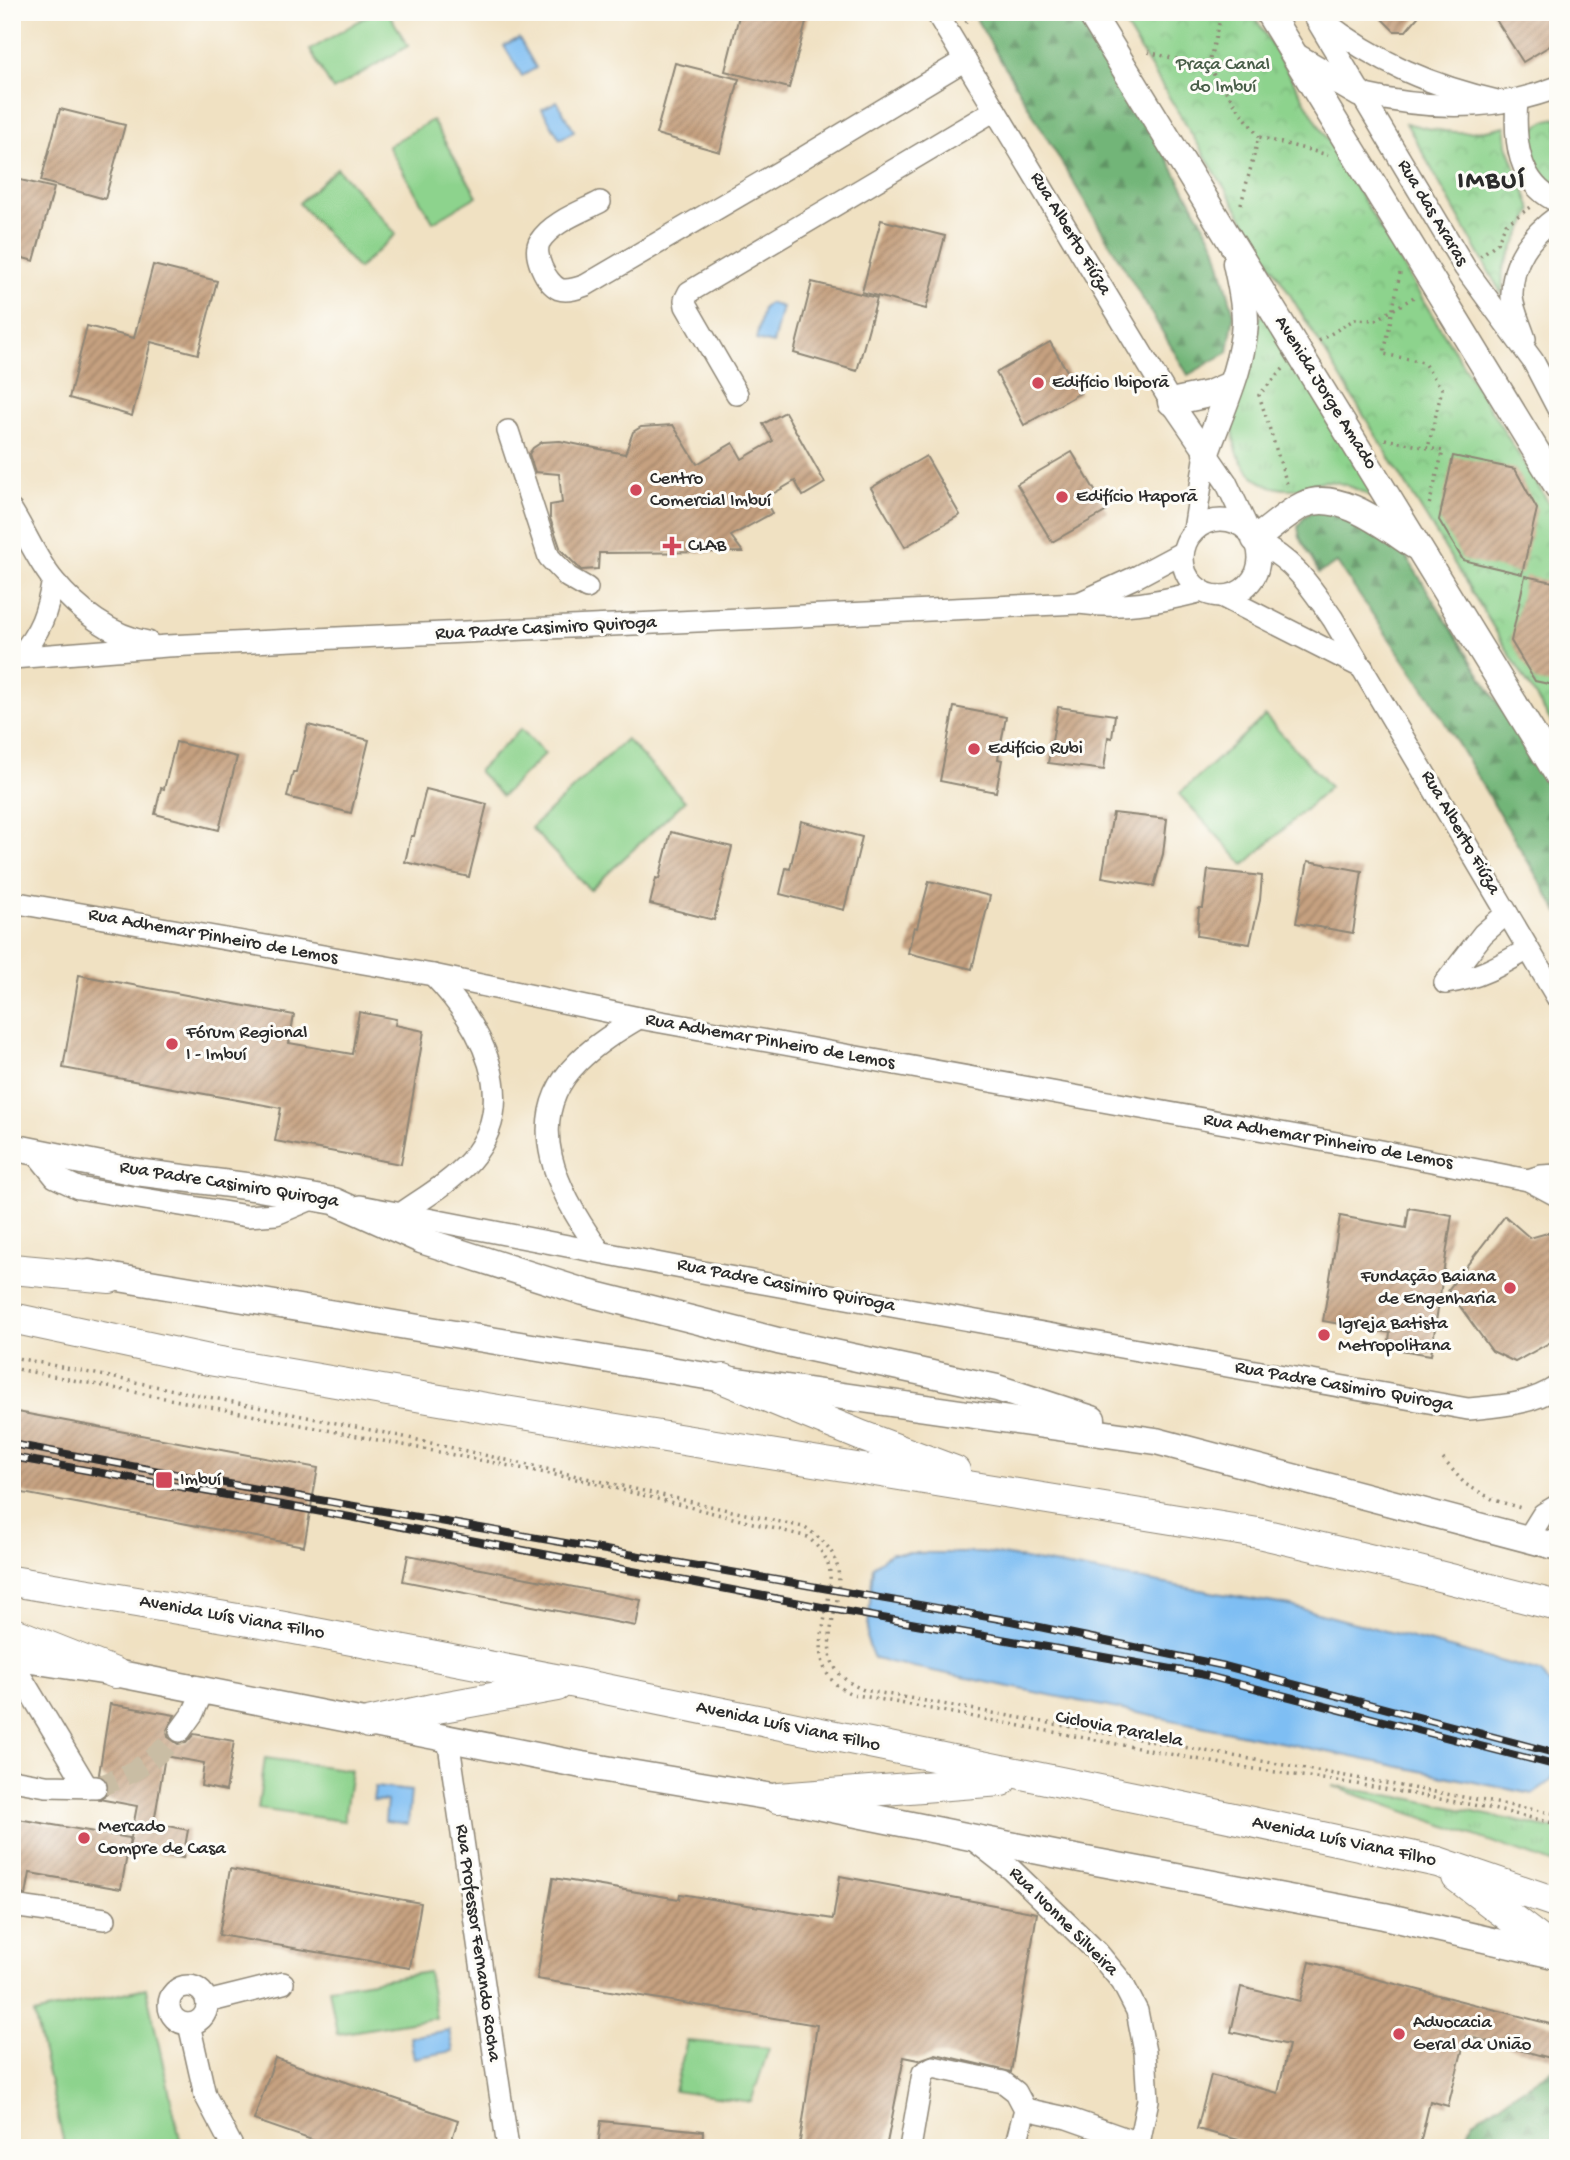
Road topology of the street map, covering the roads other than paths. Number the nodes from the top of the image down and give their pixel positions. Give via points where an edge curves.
1 (936, 12) edge
2 (1090, 12) edge
3 (1268, 12) edge
4 (1312, 12) edge
5 (1294, 56) junction
6 (965, 60) junction
7 (1558, 87) edge
8 (1360, 93) junction
9 (1509, 101) junction
10 (995, 110) junction
11 (1552, 199) edge
12 (600, 202) dead end
13 (1558, 216) edge
14 (1233, 246) junction
15 (1533, 361) junction
16 (1230, 386) junction
17 (737, 394) dead end
18 (1171, 402) junction
19 (1558, 409) edge
20 (508, 432) dead end
21 (1206, 453) junction
22 (1558, 487) edge
23 (12, 511) edge
24 (1194, 530) junction
25 (1254, 538) junction
26 (1183, 552) junction
27 (1423, 552) junction
28 (52, 580) junction
29 (587, 589) dead end
30 (1212, 594) junction
31 (1079, 603) junction
32 (167, 646) junction
33 (15, 657) edge
34 (1363, 668) junction
35 (1558, 775) edge
36 (12, 902) edge
37 (1507, 913) junction
38 (1528, 948) junction
39 (433, 975) junction
40 (1558, 999) edge
41 (639, 1018) junction
42 (24, 1149) edge
43 (1558, 1175) edge
44 (1528, 1180) junction
45 (1558, 1196) edge
46 (324, 1200) junction
47 (402, 1213) junction
48 (599, 1250) junction
49 (12, 1255) edge
50 (12, 1269) edge
51 (110, 1278) junction
52 (12, 1318) edge
53 (724, 1378) junction
54 (1558, 1386) edge
55 (1156, 1441) junction
56 (1018, 1494) junction
57 (1558, 1505) edge
58 (1528, 1538) junction
59 (1558, 1547) edge
60 (12, 1581) edge
61 (1558, 1606) edge
62 (15, 1662) edge
63 (115, 1673) joint
64 (576, 1683) junction
65 (203, 1690) junction
66 (368, 1723) junction
67 (180, 1731) tunnel mouth
68 (448, 1738) junction
69 (1037, 1778) junction
70 (12, 1780) edge
71 (778, 1798) junction
72 (968, 1836) junction
73 (1437, 1862) junction
74 (1558, 1903) edge
75 (12, 1906) edge
76 (105, 1919) dead end
77 (1558, 1955) edge
78 (283, 1983) dead end
79 (207, 2002) junction
80 (189, 2024) junction
81 (1025, 2109) junction
82 (503, 2124) junction
83 (1138, 2146) edge
84 (233, 2148) edge
85 (490, 2148) edge
86 (508, 2148) edge
87 (910, 2148) edge
88 (1015, 2148) edge

1 - 6 street, Rua Alberto Fiúza
2 - 14 main road, Avenida Jorge Amado
3 - 5 main road
4 - 8 street, Rua das Araras
4 - 9 street via 1372,55 1420,79 1460,93
5 - 8 main road
5 - 22 main road
6 - 10 street, Rua Alberto Fiúza
6 - 12 street via 586,285 560,289 538,259 540,241 565,220
7 - 9 street
8 - 9 street via 1445,106
8 - 15 street, Rua das Araras via 1465,268
9 - 11 street via 1521,163
10 - 17 street via 689,292 686,306
10 - 18 street, Rua Alberto Fiúza
13 - 15 street via 1530,240 1515,272 1512,299
14 - 16 main road via 1245,320
14 - 27 main road, Avenida Jorge Amado
15 - 19 street, Rua das Araras
16 - 18 main road
16 - 21 main road
18 - 21 street, Rua Alberto Fiúza
20 - 29 street via 550,557 568,578
21 - 24 street
21 - 25 street, Rua Alberto Fiúza
23 - 28 street
24 - 25 street via 1204,523 1228,520 1240,524
24 - 26 street
25 - 27 main road via 1306,503 1328,501 1363,513
25 - 30 street via 1259,565 1249,584 1241,591
25 - 34 street, Rua Alberto Fiúza via 1301,575
26 - 30 street via 1186,574 1193,584
26 - 31 street, Rua Padre Casimiro Quiroga
27 - 35 main road, Avenida Jorge Amado
28 - 32 street via 94,620 134,640
28 - 33 street via 35,638
30 - 31 street, Rua Padre Casimiro Quiroga via 1108,607
30 - 34 street
31 - 32 street, Rua Padre Casimiro Quiroga
32 - 33 street, Rua Padre Casimiro Quiroga
34 - 37 street, Rua Alberto Fiúza
36 - 39 street, Rua Adhemar Pinheiro de Lemos
37 - 38 street, Rua Alberto Fiúza
37 - 38 street via 1483,933 1445,984 1481,975
38 - 40 street, Rua Alberto Fiúza
39 - 41 street, Rua Adhemar Pinheiro de Lemos
39 - 47 street via 465,1013 489,1063 496,1090 493,1117 471,1160
41 - 44 street, Rua Adhemar Pinheiro de Lemos
41 - 48 street via 577,1062 554,1097 549,1120 553,1167 561,1189
42 - 46 main road, Rua Padre Casimiro Quiroga via 136,1172
43 - 44 street, Rua Adhemar Pinheiro de Lemos
44 - 45 street, Rua Adhemar Pinheiro de Lemos
46 - 47 street, Rua Padre Casimiro Quiroga
46 - 55 main road via 421,1240 584,1292 778,1341 997,1388
47 - 48 street, Rua Padre Casimiro Quiroga
48 - 54 street, Rua Padre Casimiro Quiroga via 1468,1409 1531,1400
49 - 51 main road
50 - 51 highway
51 - 53 main road
52 - 56 highway via 209,1360
53 - 55 main road
53 - 56 highway
55 - 58 main road
56 - 61 highway via 1258,1533
57 - 58 street via 1543,1514
58 - 59 main road
60 - 64 highway, Avenida Luís Viana Filho
62 - 63 highway
62 - 70 street via 92,1787
63 - 65 main road
64 - 66 highway
64 - 69 highway, Avenida Luís Viana Filho
65 - 66 main road
65 - 67 street
66 - 68 main road
68 - 71 main road
68 - 82 street, Rua Professor Fernando Rocha
69 - 71 highway
69 - 73 highway, Avenida Luís Viana Filho
71 - 72 main road
72 - 77 main road via 1384,1916
72 - 83 street, Rua Ivonne Silveira via 1059,1903 1122,1982 1137,2011 1144,2052 1148,2100
73 - 74 highway, Avenida Luís Viana Filho
73 - 77 highway
75 - 76 street
78 - 79 street
79 - 80 street via 201,2019
79 - 80 street via 196,1987 183,1986 173,1992 172,2016
80 - 84 street via 205,2095
81 - 83 street via 1067,2118
81 - 87 street via 1016,2092 1003,2082 933,2067 923,2073
81 - 88 street
82 - 85 street
82 - 86 street, Rua Professor Fernando Rocha

